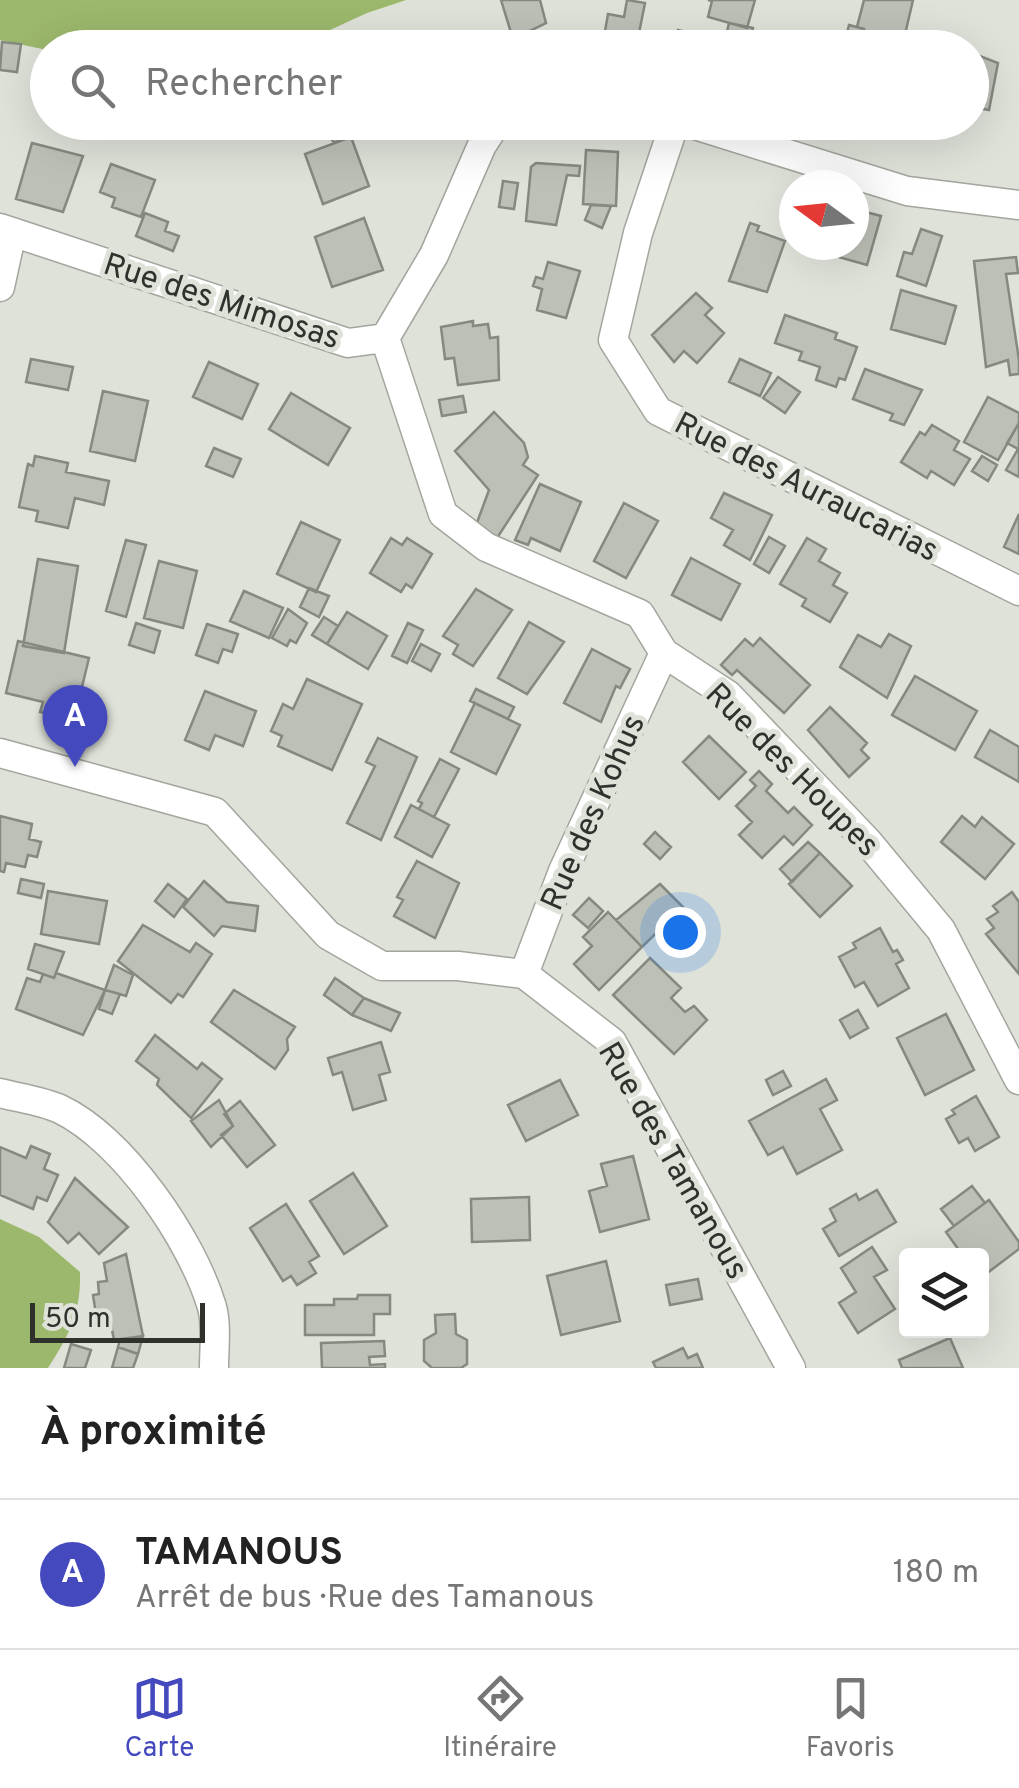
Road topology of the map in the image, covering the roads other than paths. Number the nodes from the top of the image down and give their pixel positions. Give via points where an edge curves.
1 (485, 140) edge
2 (670, 140) edge
3 (741, 140) edge
4 (1019, 205) edge
5 (6, 230) edge
6 (0, 287) edge
7 (385, 338) junction
8 (1019, 591) edge
9 (664, 652) junction
10 (0, 753) edge
11 (524, 974) junction
12 (1019, 1080) edge
13 (0, 1093) edge
14 (214, 1368) edge
15 (791, 1368) edge

1 - 7 street, Rue des Mimosas via 434,256
2 - 8 street, Rue des Auraucarias via 612,340 658,411
3 - 4 street via 907,192
5 - 6 street
5 - 7 street, Rue des Mimosas via 348,344
7 - 9 street, Rue des Houpes via 443,514 486,548 640,614
9 - 11 street, Rue des Kohus via 563,871
9 - 12 street, Rue des Houpes via 728,695 896,874 941,930
10 - 11 street via 215,812 328,935 382,966
11 - 15 street, Rue des Tamanous via 612,1042
13 - 14 street via 62,1110 117,1154 168,1213 213,1310

